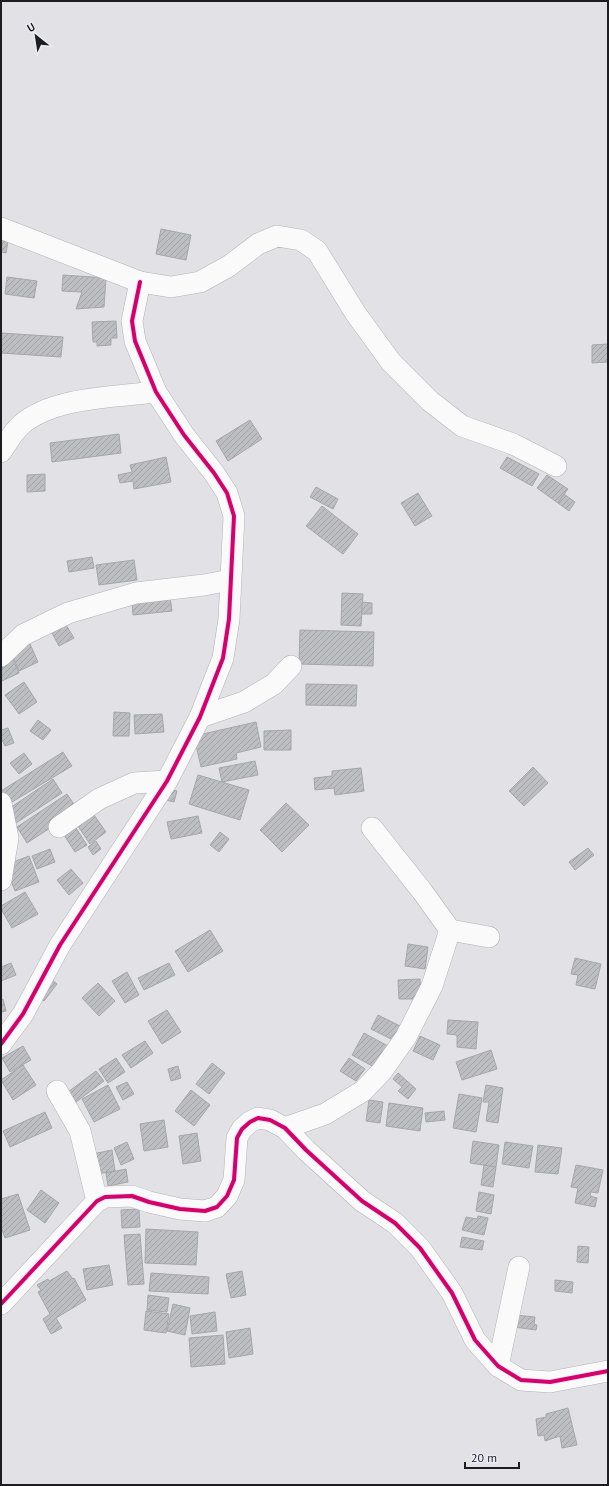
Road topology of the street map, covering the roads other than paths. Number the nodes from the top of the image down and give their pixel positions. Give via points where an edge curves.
1 (1, 228) edge
2 (140, 282) junction
3 (156, 392) junction
4 (1, 452) edge
5 (556, 466) dead end
6 (230, 580) junction
7 (1, 656) edge
8 (291, 666) dead end
9 (200, 717) junction
10 (166, 781) junction
11 (1, 803) edge
12 (59, 827) dead end
13 (372, 828) dead end
14 (1, 880) edge
15 (450, 930) junction
16 (489, 937) dead end
17 (1, 1044) edge
18 (57, 1091) dead end
19 (285, 1128) junction
20 (97, 1201) junction
21 (519, 1267) dead end
22 (1, 1304) edge
23 (498, 1366) junction
24 (608, 1371) edge

1 - 2 street
2 - 3 street via 132,321 135,341
2 - 5 street via 171,287 200,282 229,266 258,244 277,236 301,240 317,251 356,314 391,362 430,401 462,426 513,444
3 - 4 street via 65,403 40,412 21,425
3 - 6 street via 227,493 234,516
6 - 7 street via 136,593 68,613 23,635
6 - 9 street via 230,620 223,658
8 - 9 street via 274,684 244,702
9 - 10 street
10 - 12 street via 134,783 99,799
10 - 17 street via 60,944 23,1014
11 - 14 street via 8,838
13 - 15 street
15 - 16 street
15 - 19 street via 432,986 406,1037 382,1071 363,1091 324,1114
18 - 20 street via 80,1131
19 - 20 street via 270,1120 258,1118 242,1129 237,1138 234,1180 217,1207 204,1211 180,1209 132,1196 106,1197
19 - 23 street via 362,1201 395,1223 420,1248 452,1293 475,1340
20 - 22 street
21 - 23 street
23 - 24 street via 521,1380 550,1382

